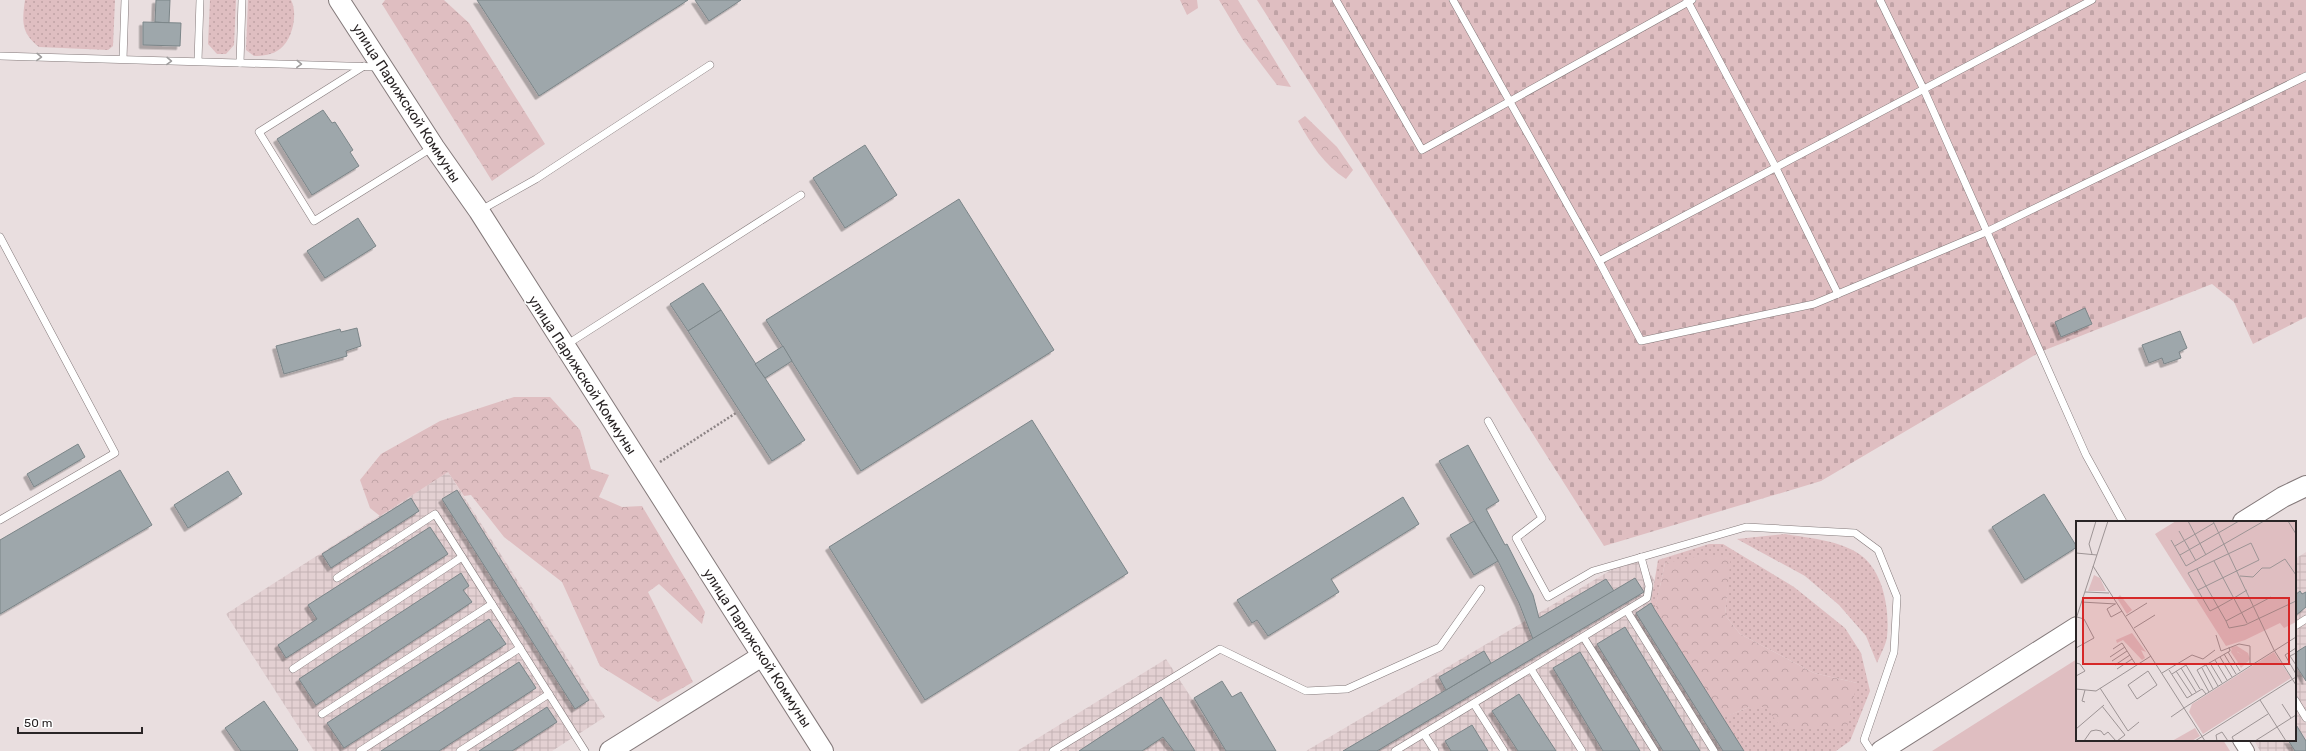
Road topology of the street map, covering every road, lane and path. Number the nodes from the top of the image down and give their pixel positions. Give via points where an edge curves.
1 (125, 0) edge
2 (200, 0) edge
3 (242, 0) edge
4 (339, 0) edge
5 (1336, 0) edge
6 (1453, 0) edge
7 (1880, 0) edge
8 (2092, 0) edge
9 (1689, 1) edge
10 (0, 56) edge
11 (123, 59) junction
12 (198, 61) junction
13 (240, 62) junction
14 (710, 65) dead end
15 (373, 66) junction
16 (2306, 76) edge
17 (1924, 90) junction
18 (1510, 101) junction
19 (434, 147) junction
20 (1776, 168) junction
21 (801, 195) dead end
22 (479, 211) junction
23 (1986, 232) junction
24 (0, 237) edge
25 (1599, 261) junction
26 (1838, 294) junction
27 (564, 346) junction
28 (736, 414) dead end
29 (1488, 421) dead end
30 (645, 472) junction
31 (2306, 486) edge
32 (0, 520) edge
33 (2122, 521) edge
34 (2246, 521) edge
35 (462, 557) junction
36 (1641, 557) junction
37 (337, 578) dead end
38 (1481, 588) dead end
39 (492, 604) junction
40 (1627, 611) junction
41 (2306, 619) edge
42 (2296, 625) edge
43 (2076, 628) edge
44 (1584, 638) junction
45 (520, 648) junction
46 (762, 656) junction
47 (293, 669) dead end
48 (1531, 669) junction
49 (549, 694) junction
50 (2296, 702) edge
51 (1474, 704) junction
52 (322, 714) dead end
53 (2306, 718) edge
54 (1424, 734) junction
55 (2241, 741) edge
56 (619, 748) edge
57 (360, 751) edge
58 (460, 751) edge
59 (585, 751) edge
60 (823, 751) edge
61 (1053, 751) edge
62 (1395, 751) edge
63 (1435, 751) edge
64 (1504, 751) edge
65 (1582, 751) edge
66 (1655, 751) edge
67 (1714, 751) edge
68 (1871, 751) edge
69 (1881, 751) edge
70 (2247, 751) edge

1 - 11 lane
2 - 12 lane
3 - 13 lane
4 - 15 main road, улица Парижской Коммуны
5 - 18 lane via 1422,150
6 - 18 lane
7 - 17 lane
8 - 17 lane
9 - 18 lane
9 - 20 lane
10 -> 11 lane
11 -> 12 lane
12 - 13 lane
13 -> 15 lane
14 - 22 lane via 536,179
15 - 19 main road, улица Парижской Коммуны
15 - 19 lane via 259,132 314,221
16 - 23 lane
17 - 20 lane
17 - 23 lane
18 - 25 lane
19 - 22 main road, улица Парижской Коммуны
20 - 25 lane
20 - 26 lane
21 - 27 lane
22 - 27 main road, улица Парижской Коммуны
23 - 26 lane
23 - 33 lane via 2086,455
24 - 32 lane via 115,453
25 - 26 lane via 1641,341 1814,304
27 - 30 main road, улица Парижской Коммуны
28 - 30 path
29 - 36 lane via 1542,518 1516,538 1548,597 1593,571
30 - 46 main road, улица Парижской Коммуны
31 - 34 main road
35 - 37 lane via 435,514
35 - 39 lane
35 - 47 lane
36 - 40 lane via 1649,586 1647,598
36 - 68 lane via 1746,526 1855,533 1878,550 1897,596 1894,652 1864,740
38 - 61 lane via 1440,647 1347,689 1306,691 1220,649
39 - 45 lane
39 - 52 lane
40 - 44 lane
40 - 67 lane
41 - 42 lane
43 - 69 main road
44 - 48 lane
44 - 66 lane
45 - 49 lane
45 - 57 lane
46 - 56 main road
46 - 60 main road, улица Парижской Коммуны
48 - 51 lane
48 - 65 lane
49 - 58 lane
49 - 59 lane
50 - 53 lane
51 - 54 lane
51 - 64 lane
54 - 62 lane
54 - 63 lane
55 - 70 street

